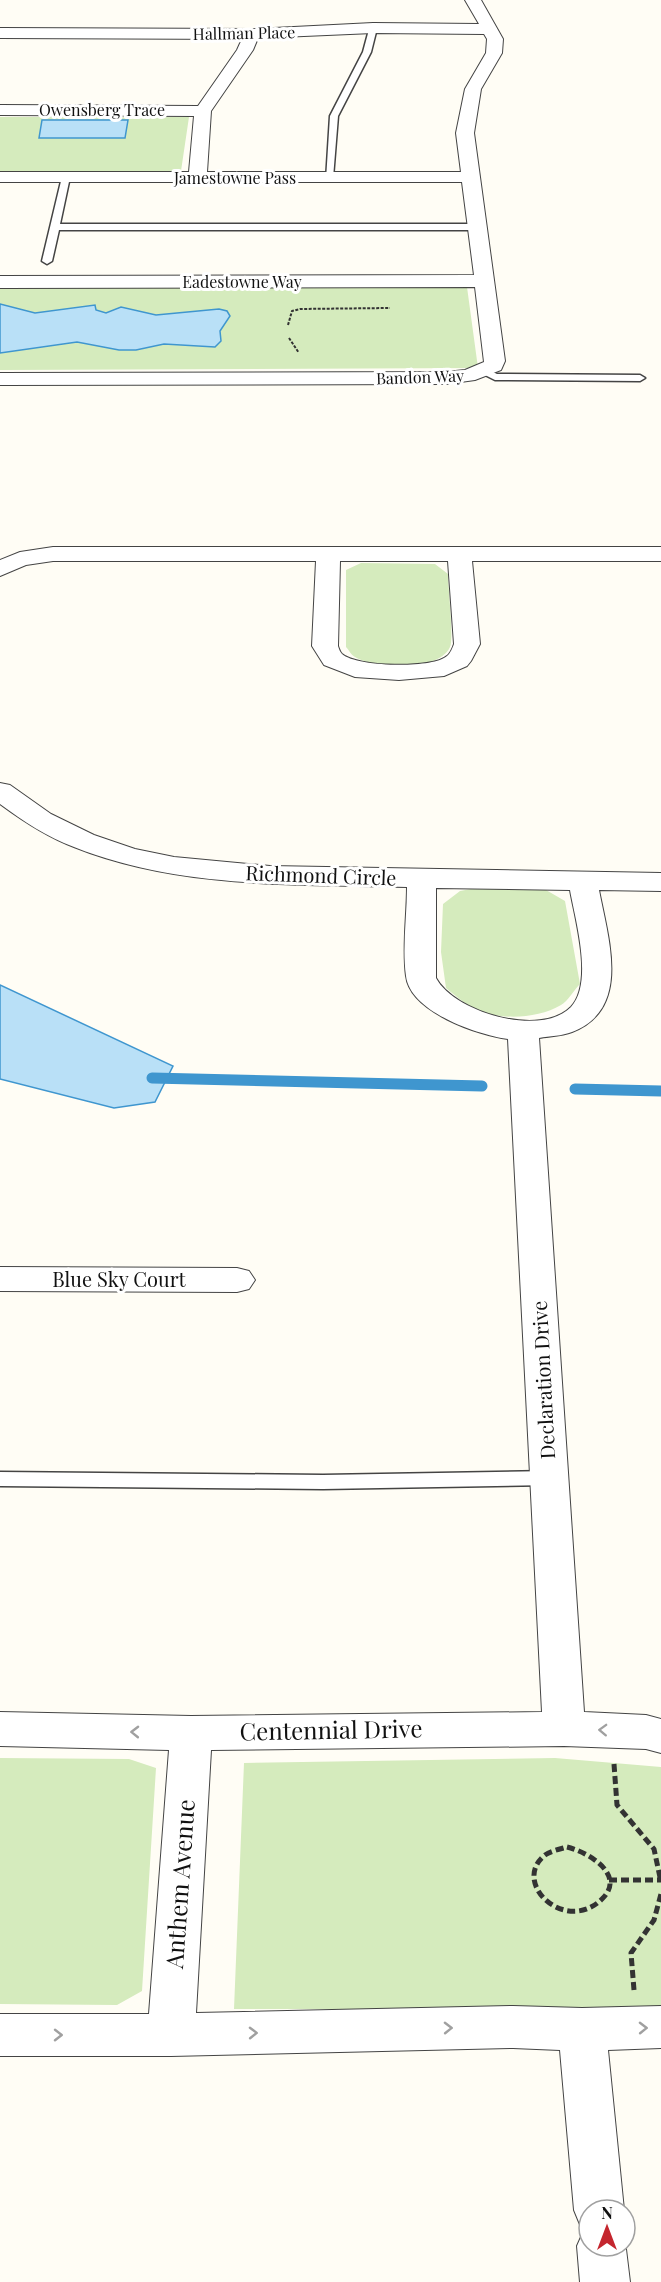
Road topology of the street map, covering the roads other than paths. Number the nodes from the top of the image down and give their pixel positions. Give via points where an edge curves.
1 (473, 0) edge
2 (373, 28) junction
3 (487, 29) junction
4 (0, 33) edge
5 (252, 34) junction
6 (0, 110) edge
7 (203, 111) junction
8 (0, 177) edge
9 (66, 177) junction
10 (470, 177) junction
11 (196, 178) junction
12 (329, 178) junction
13 (55, 227) junction
14 (476, 227) junction
15 (47, 261) dead end
16 (484, 281) junction
17 (0, 282) edge
18 (485, 371) junction
19 (640, 378) dead end
20 (0, 379) edge
21 (328, 554) junction
22 (459, 554) junction
23 (661, 554) edge
24 (0, 569) edge
25 (0, 790) edge
26 (422, 880) junction
27 (583, 881) junction
28 (661, 882) edge
29 (523, 1031) junction
30 (0, 1279) edge
31 (237, 1280) dead end
32 (550, 1478) junction
33 (0, 1479) edge
34 (564, 1728) junction
35 (0, 1729) edge
36 (191, 1733) junction
37 (661, 1736) edge
38 (649, 2027) edge
39 (582, 2029) junction
40 (0, 2034) edge
41 (171, 2035) junction
42 (597, 2198) edge
43 (603, 2258) edge
44 (605, 2282) edge

1 - 3 street, Bandon Way
2 - 3 street, Hallman Place
2 - 5 street, Hallman Place
2 - 12 lane via 367,52 334,116
3 - 10 street, Bandon Way via 495,39 494,53 473,89 465,133
4 - 5 street, Hallman Place
5 - 7 street
6 - 7 street, Owensberg Trace
7 - 11 street
8 - 9 street, Jamestowne Pass
9 - 11 street, Jamestowne Pass
9 - 13 lane
10 - 12 street, Jamestowne Pass
10 - 14 street, Bandon Way
11 - 12 street, Jamestowne Pass
13 - 14 lane
13 - 15 lane
14 - 16 street, Bandon Way
16 - 17 street, Eadestowne Way
16 - 18 street, Bandon Way via 495,361
18 - 19 lane via 495,377
18 - 20 street, Bandon Way via 446,378
21 - 22 street
21 - 22 street via 325,646 333,660 355,669 399,672 435,671 458,661 467,644
21 - 24 street via 53,554 20,559
22 - 23 street
25 - 26 street, Richmond Circle via 45,823 92,844 180,868
26 - 27 street, Richmond Circle
26 - 29 street via 421,978 429,994 490,1027
27 - 28 street, Richmond Circle
27 - 29 street via 598,964 594,990 584,1012 561,1025
29 - 32 street, Declaration Drive
30 - 31 street, Blue Sky Court
32 - 33 lane via 323,1482
32 - 34 street, Declaration Drive
34 - 36 street, Centennial Drive
37 -> 34 street, Centennial Drive
36 -> 35 street, Centennial Drive
36 - 41 street, Anthem Avenue
39 -> 38 street
41 -> 39 street via 513,2027
39 - 42 street
40 -> 41 street
43 - 44 street

